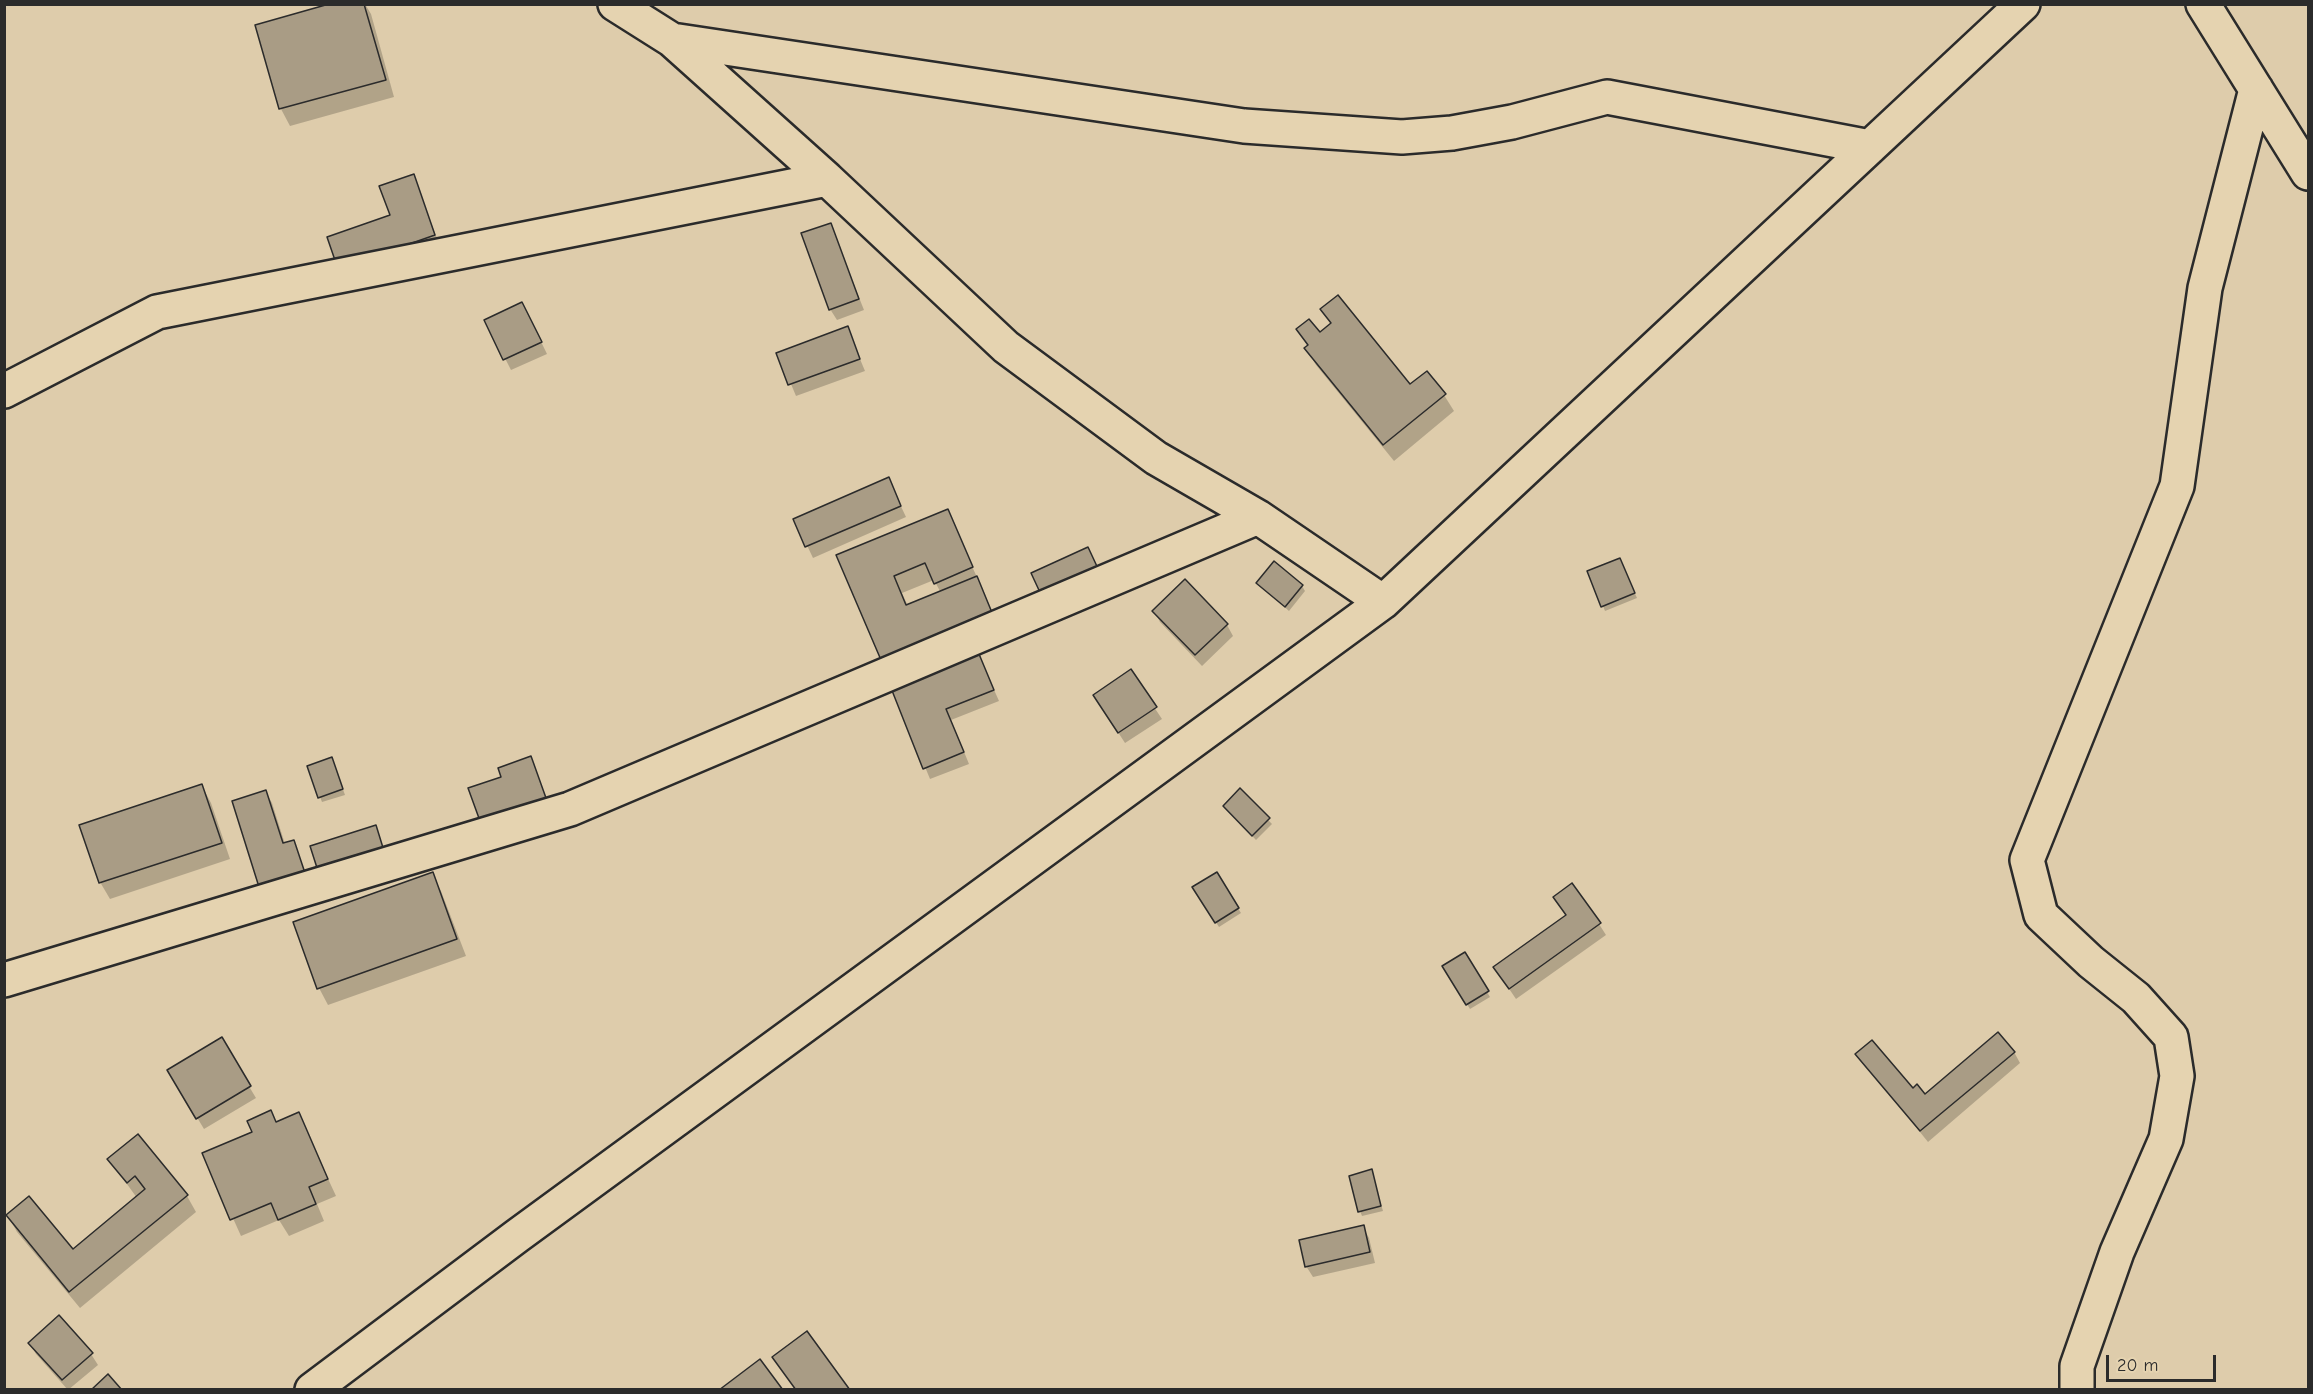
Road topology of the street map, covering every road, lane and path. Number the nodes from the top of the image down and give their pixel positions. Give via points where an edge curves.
1 (615, 4) edge
2 (2023, 4) edge
3 (2203, 4) edge
4 (672, 40) junction
5 (2256, 89) junction
6 (1869, 147) junction
7 (2308, 172) edge
8 (828, 179) junction
9 (4, 391) edge
10 (1258, 517) junction
11 (1383, 602) junction
12 (4, 980) edge
13 (312, 1389) edge
14 (2077, 1389) edge

1 - 4 street
2 - 6 street
3 - 5 street
4 - 6 street via 1244,126 1402,137 1512,122 1607,97
4 - 8 street
5 - 7 street
5 - 14 street via 2205,288 2177,486 2027,860 2041,915 2136,998 2171,1037 2177,1076 2166,1139 2117,1252 2077,1366
6 - 11 street
8 - 9 street via 157,312
8 - 10 street via 1006,346 1156,458
10 - 11 street
10 - 12 street via 570,810
11 - 13 street

